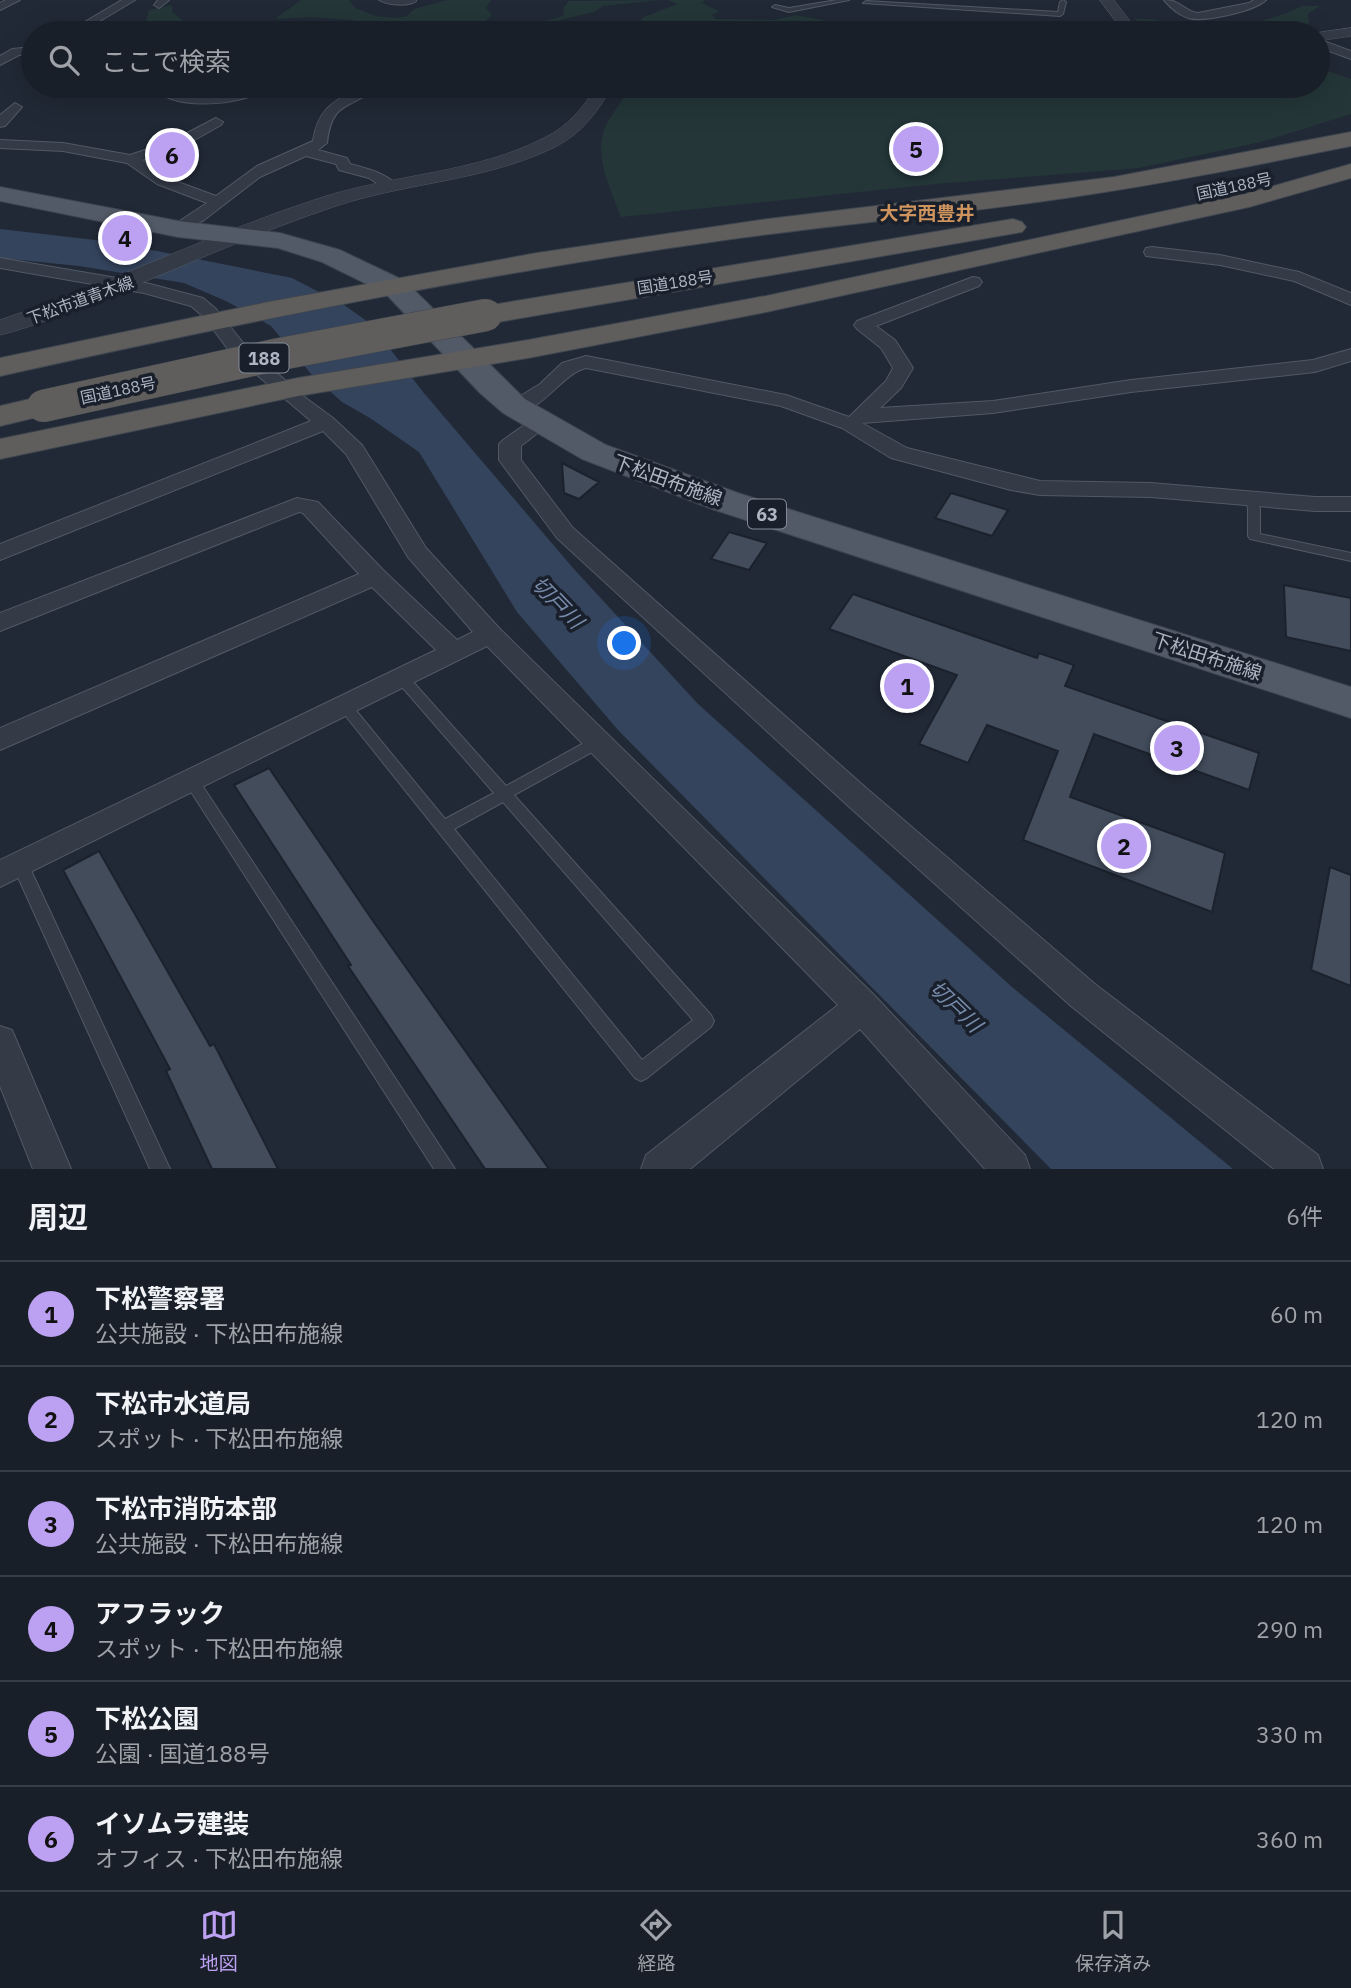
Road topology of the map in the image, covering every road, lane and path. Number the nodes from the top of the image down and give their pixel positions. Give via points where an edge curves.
1 (15, 0) edge
2 (130, 0) edge
3 (384, 0) edge
4 (846, 0) edge
5 (1031, 0) edge
6 (1107, 0) edge
7 (1169, 0) edge
8 (1184, 0) edge
9 (1261, 0) edge
10 (411, 1) edge
11 (1063, 2) dead end
12 (866, 3) dead end
13 (931, 4) edge
14 (775, 7) dead end
15 (0, 8) edge
16 (1034, 12) junction
17 (1228, 12) junction
18 (93, 21) edge
19 (1123, 21) edge
20 (1351, 33) edge
21 (1330, 36) edge
22 (1330, 47) edge
23 (21, 52) edge
24 (1351, 55) edge
25 (0, 61) edge
26 (195, 98) edge
27 (220, 98) edge
28 (350, 98) edge
29 (598, 98) edge
30 (15, 107) dead end
31 (0, 122) edge
32 (216, 122) dead end
33 (1351, 139) edge
34 (0, 144) edge
35 (305, 152) junction
36 (1351, 158) edge
37 (131, 159) junction
38 (1351, 171) edge
39 (0, 182) edge
40 (389, 185) junction
41 (0, 194) edge
42 (218, 202) junction
43 (188, 224) junction
44 (235, 234) junction
45 (1152, 252) dead end
46 (0, 263) edge
47 (973, 282) dead end
48 (126, 284) junction
49 (395, 287) junction
50 (1351, 300) edge
51 (221, 319) junction
52 (0, 328) edge
53 (1351, 355) edge
54 (463, 358) junction
55 (0, 367) edge
56 (291, 388) junction
57 (527, 415) junction
58 (0, 416) edge
59 (856, 419) junction
60 (326, 422) junction
61 (0, 449) edge
62 (1251, 499) junction
63 (1351, 504) edge
64 (0, 553) edge
65 (1351, 557) edge
66 (375, 576) junction
67 (0, 623) edge
68 (490, 634) junction
69 (453, 652) junction
70 (401, 677) junction
71 (1351, 703) edge
72 (344, 705) junction
73 (0, 740) edge
74 (598, 741) junction
75 (191, 780) junction
76 (505, 795) junction
77 (443, 828) junction
78 (10, 869) edge
79 (863, 1006) junction
80 (0, 1042) edge
81 (52, 1169) edge
82 (160, 1169) edge
83 (445, 1169) edge
84 (660, 1169) edge
85 (1011, 1169) edge
86 (1304, 1169) edge

1 - 15 street
2 - 18 street
3 - 10 street
4 - 14 lane via 789,10
5 - 16 lane
6 - 19 street
7 - 17 street via 1189,15
8 - 17 street
9 - 17 street
11 - 16 lane via 1060,14
12 - 13 lane
13 - 16 lane
20 - 21 street
22 - 24 street
23 - 25 street
26 - 27 street
28 - 35 street via 332,108 322,126 320,143
29 - 40 street, 下松市道青木線 via 577,125 551,142 479,166
30 - 31 street
32 - 37 street via 177,144
33 - 49 highway via 1114,184 713,233
34 - 37 street via 63,147
35 - 40 street via 342,162 344,167 374,175
35 - 42 street via 259,172
36 - 58 highway, 国道188号 / 188, bridge via 1190,196 275,355
37 - 42 street via 162,181
38 - 54 highway via 1249,201 1105,233 766,304
39 - 43 main road, 下松田布施線 / 63
40 - 44 street, 下松市道青木線
41 - 43 main road, 下松田布施線 / 63
42 - 43 street
43 - 44 main road, 下松田布施線 / 63
44 - 48 street, 下松市道青木線
44 - 49 main road, 下松田布施線 / 63 via 331,256
45 - 50 street via 1220,260 1299,277
46 - 48 street
47 - 59 street via 863,325 888,344 903,368 894,384
48 - 51 street via 197,302
48 - 52 street, 下松市道青木線
49 - 51 highway
49 - 54 main road, 下松田布施線 / 63
51 - 55 highway
51 - 56 street via 237,348
53 - 59 street via 1315,366 993,407
54 - 56 highway
54 - 57 main road, 下松田布施線 / 63
56 - 60 street
56 - 61 highway
57 - 59 street via 560,370 586,362
57 - 71 main road, 下松田布施線 / 63 via 594,452 659,479
57 - 86 street via 510,444 510,460 565,533 1083,995
59 - 62 street via 899,453 1011,484
60 - 64 street
60 - 68 street via 354,450 379,486 416,552
62 - 63 street
62 - 65 lane via 1254,536
66 - 67 street via 310,506 297,505
66 - 69 street
66 - 73 street
68 - 69 street
68 - 74 street
69 - 70 street
70 - 72 street
70 - 76 lane
72 - 75 street
72 - 77 lane
74 - 76 lane
74 - 79 street
75 - 78 street
75 - 83 lane
76 - 77 lane
76 - 77 lane via 705,1021 641,1072
78 - 82 lane
79 - 84 street
79 - 85 street
80 - 81 street

